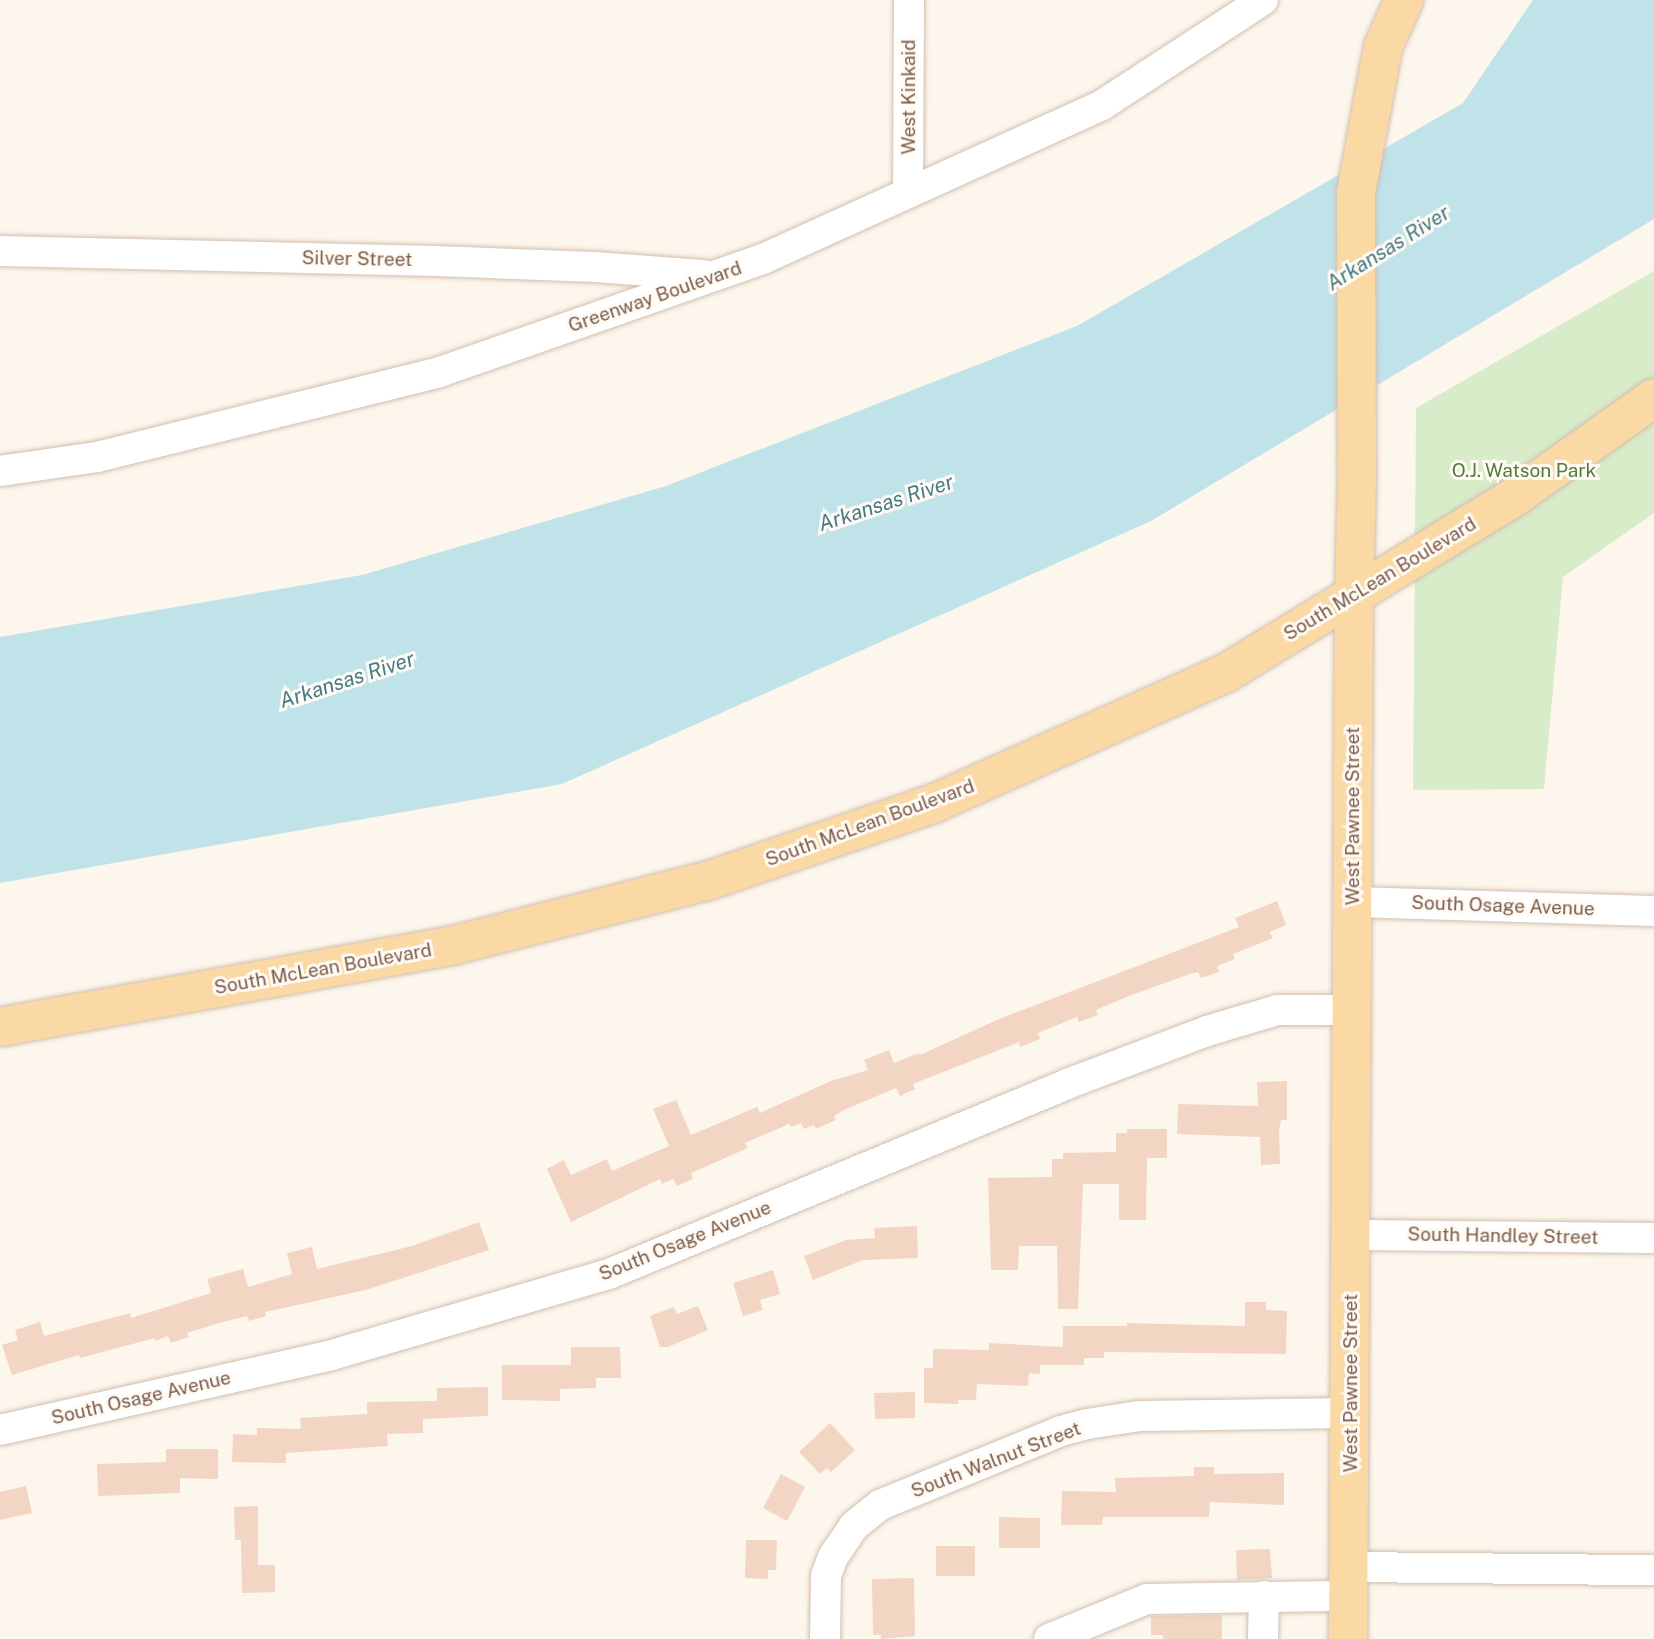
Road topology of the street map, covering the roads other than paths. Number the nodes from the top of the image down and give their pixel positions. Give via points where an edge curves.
1 (909, 0) edge
2 (1263, 0) edge
3 (1404, 0) edge
4 (908, 193) junction
5 (0, 251) edge
6 (714, 276) junction
7 (1654, 398) edge
8 (0, 471) edge
9 (1353, 595) junction
10 (1352, 902) junction
11 (1654, 911) edge
12 (1352, 1010) junction
13 (0, 1027) edge
14 (1352, 1235) junction
15 (1654, 1238) edge
16 (1352, 1413) junction
17 (0, 1430) edge
18 (1654, 1570) edge
19 (1349, 1582) junction
20 (1264, 1596) junction
21 (825, 1639) edge
22 (1049, 1639) edge
23 (1263, 1639) edge
24 (1348, 1639) edge

1 - 4 street, West Kinkaid
2 - 4 street, Greenway Boulevard via 1102,105
3 - 9 main road, West Pawnee Street via 1383,47 1356,193
4 - 6 street, Greenway Boulevard via 763,259
5 - 6 street, Silver Street via 475,262
6 - 8 street, Greenway Boulevard via 440,372 97,457
7 - 9 main road, South McLean Boulevard via 1516,496
9 - 10 main road, West Pawnee Street
9 - 13 main road, South McLean Boulevard via 1226,673 935,803 710,880 455,945
10 - 11 street, South Osage Avenue
10 - 12 main road, West Pawnee Street
12 - 14 main road, West Pawnee Street
12 - 17 street, South Osage Avenue via 1278,1010 1207,1031 1067,1084 610,1274 332,1355
14 - 15 street, South Handley Street
14 - 16 main road, West Pawnee Street
16 - 19 main road, West Pawnee Street
16 - 21 street, South Walnut Street via 1139,1416 1087,1424 880,1505 855,1526 832,1557 825,1587
18 - 19 street
19 - 20 street
19 - 24 main road, West Pawnee Street
20 - 22 street via 1147,1599
20 - 23 street

